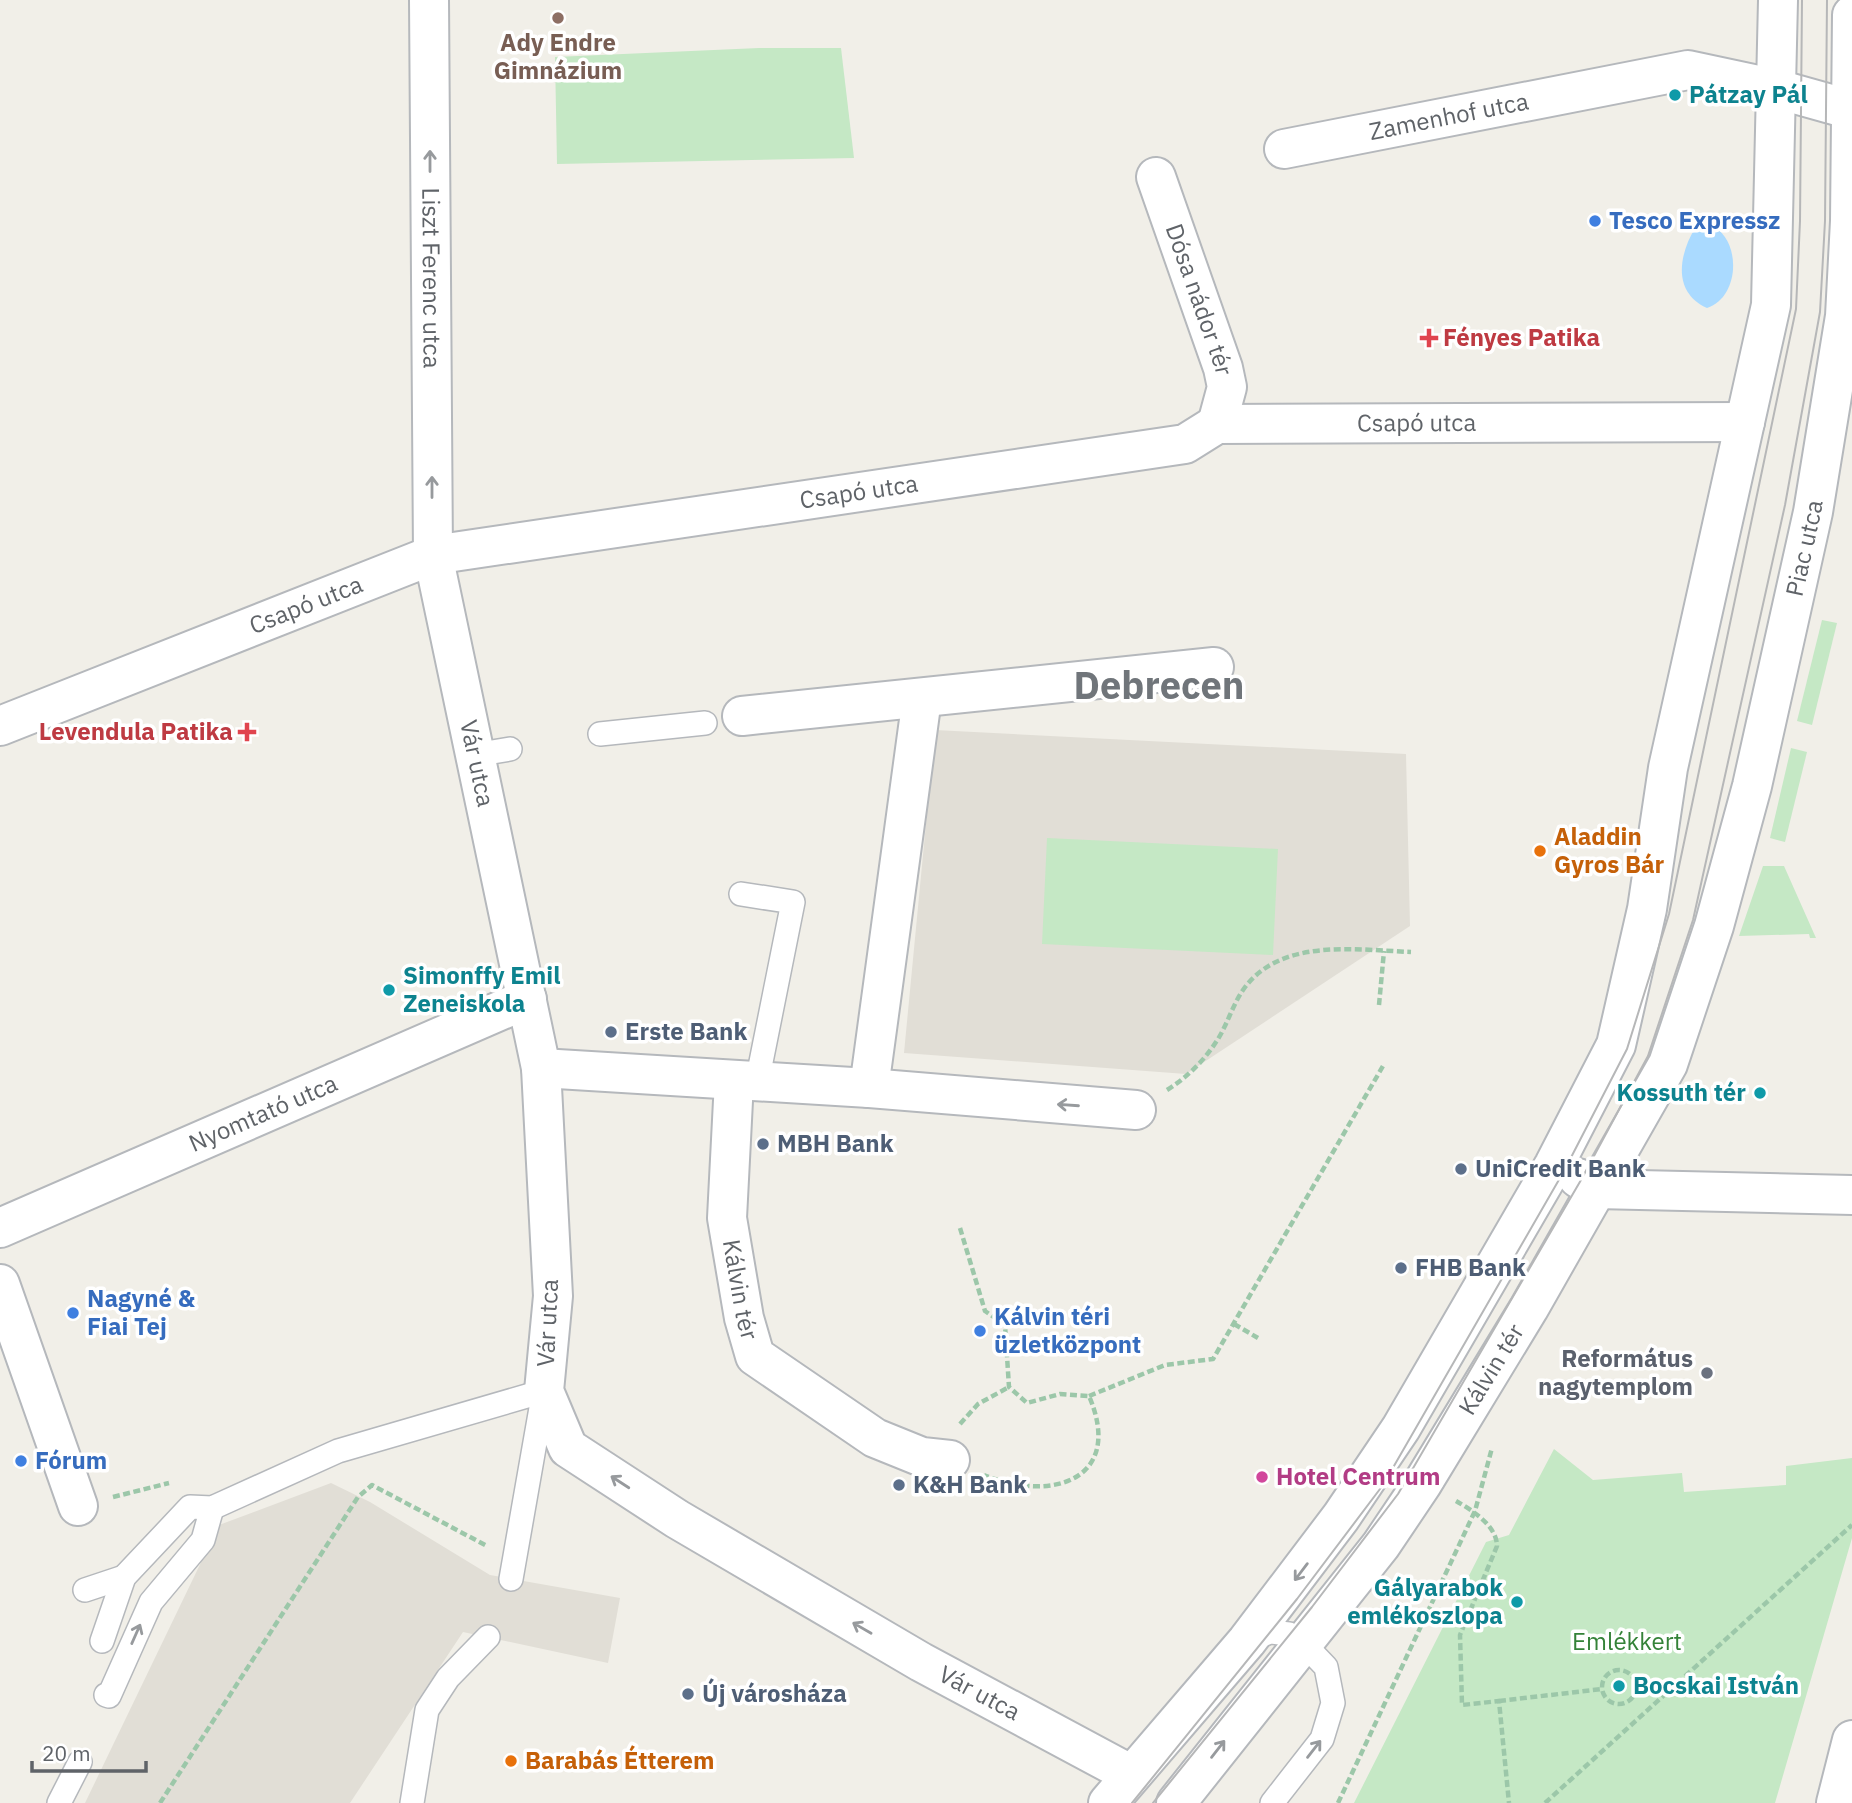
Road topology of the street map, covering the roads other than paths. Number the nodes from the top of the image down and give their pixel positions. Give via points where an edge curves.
1 (429, 0) edge
2 (1778, 0) edge
3 (1852, 15) edge
4 (1777, 89) junction
5 (1852, 109) edge
6 (1284, 149) dead end
7 (1156, 177) dead end
8 (1745, 422) junction
9 (1217, 424) junction
10 (433, 555) junction
11 (1214, 667) dead end
12 (922, 698) junction
13 (742, 716) dead end
14 (705, 723) dead end
15 (0, 726) edge
16 (600, 734) dead end
17 (741, 894) dead end
18 (527, 999) junction
19 (1668, 1064) joint
20 (541, 1068) junction
21 (746, 1082) junction
22 (869, 1088) junction
23 (1136, 1110) road end
24 (1554, 1165) junction
25 (1595, 1189) junction
26 (1852, 1195) edge
27 (0, 1228) edge
28 (0, 1284) edge
29 (544, 1391) junction
30 (950, 1460) road end
31 (78, 1506) dead end
32 (212, 1508) junction
33 (1341, 1517) junction
34 (1381, 1545) junction
35 (513, 1570) road end
36 (124, 1577) junction
37 (85, 1590) dead end
38 (488, 1637) dead end
39 (102, 1641) dead end
40 (1247, 1641) junction
41 (1302, 1642) junction
42 (106, 1695) dead end
43 (1852, 1740) edge
44 (80, 1762) dead end
45 (1119, 1788) edge
46 (59, 1803) edge
47 (412, 1803) edge
48 (1176, 1803) edge
49 (1272, 1803) edge
50 (1836, 1803) edge

10 -> 1 street, Liszt Ferenc utca
2 - 4 street
3 - 5 street, Piac utca
4 - 5 street, Zamenhof utca
4 - 6 street, Zamenhof utca via 1688,71
4 - 8 street via 1771,305
5 - 19 street, Piac utca via 1844,316 1813,512 1752,786 1714,926
7 - 9 street, Dósa nádor tér via 1223,368 1227,387
8 - 9 street, Csapó utca
8 - 24 street, Kálvin tér via 1668,768 1647,909 1616,1045
9 - 10 street, Csapó utca via 1185,444
10 - 15 street, Csapó utca
10 - 18 street, Vár utca via 492,752
11 - 12 street
12 - 13 street
12 - 22 street
14 - 16 lane
17 - 21 lane via 793,902
18 - 20 street, Vár utca
18 - 27 street, Nyomtató utca
19 - 25 street, Kálvin tér
20 - 21 street
20 - 29 street, Vár utca via 553,1296
21 - 22 street
21 - 30 street, Kálvin tér via 727,1218 755,1356 875,1438 922,1457
23 -> 22 street
24 - 25 street
24 - 33 street, Kálvin tér via 1401,1428
25 - 26 street
25 - 34 street, Kálvin tér via 1529,1308
28 - 31 street
29 - 32 lane via 338,1451
29 - 35 lane
45 -> 29 street, Vár utca via 568,1448
32 - 36 lane via 190,1507
42 -> 32 lane via 151,1601 203,1540
33 - 34 street
33 -> 40 street, Kálvin tér
34 - 41 street, Kálvin tér
36 - 37 lane
36 - 39 lane
38 - 47 lane via 449,1678 427,1710
40 - 41 lane via 1270,1632 1289,1634
40 - 45 street, Kálvin tér
48 -> 41 street, Kálvin tér
49 -> 41 lane via 1322,1739 1333,1703 1326,1667
43 - 50 street
44 - 46 lane

